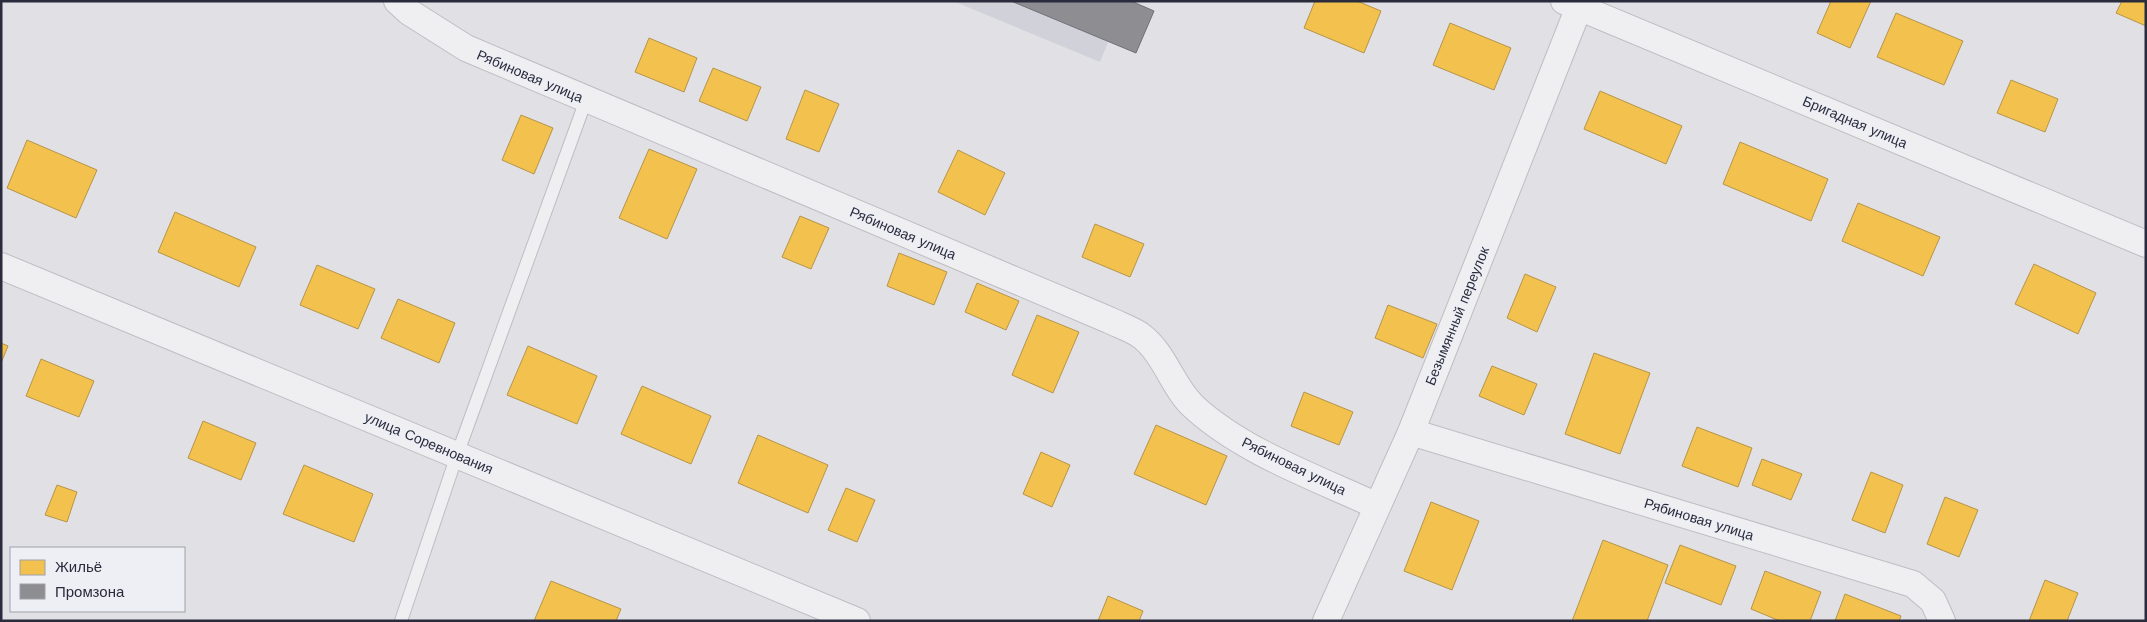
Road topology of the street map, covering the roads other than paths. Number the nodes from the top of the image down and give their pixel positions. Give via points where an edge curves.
1 (397, 1) edge
2 (1571, 4) edge
3 (586, 100) junction
4 (2146, 244) edge
5 (1, 266) edge
6 (1411, 432) junction
7 (456, 455) junction
8 (1377, 506) junction
9 (401, 621) edge
10 (857, 621) edge
11 (1326, 621) edge
12 (1942, 621) edge

1 - 3 street, Рябиновая улица via 466,48
2 - 4 street, Бригадная улица
2 - 6 street, Безымянный переулок
3 - 7 lane
3 - 8 street, Рябиновая улица via 1140,335 1194,408 1245,445
5 - 7 street, улица Соревнования
6 - 8 street, Безымянный переулок
6 - 12 street, Рябиновая улица via 1914,584 1933,601
7 - 9 lane
7 - 10 street, улица Соревнования
8 - 11 street, Безымянный переулок

